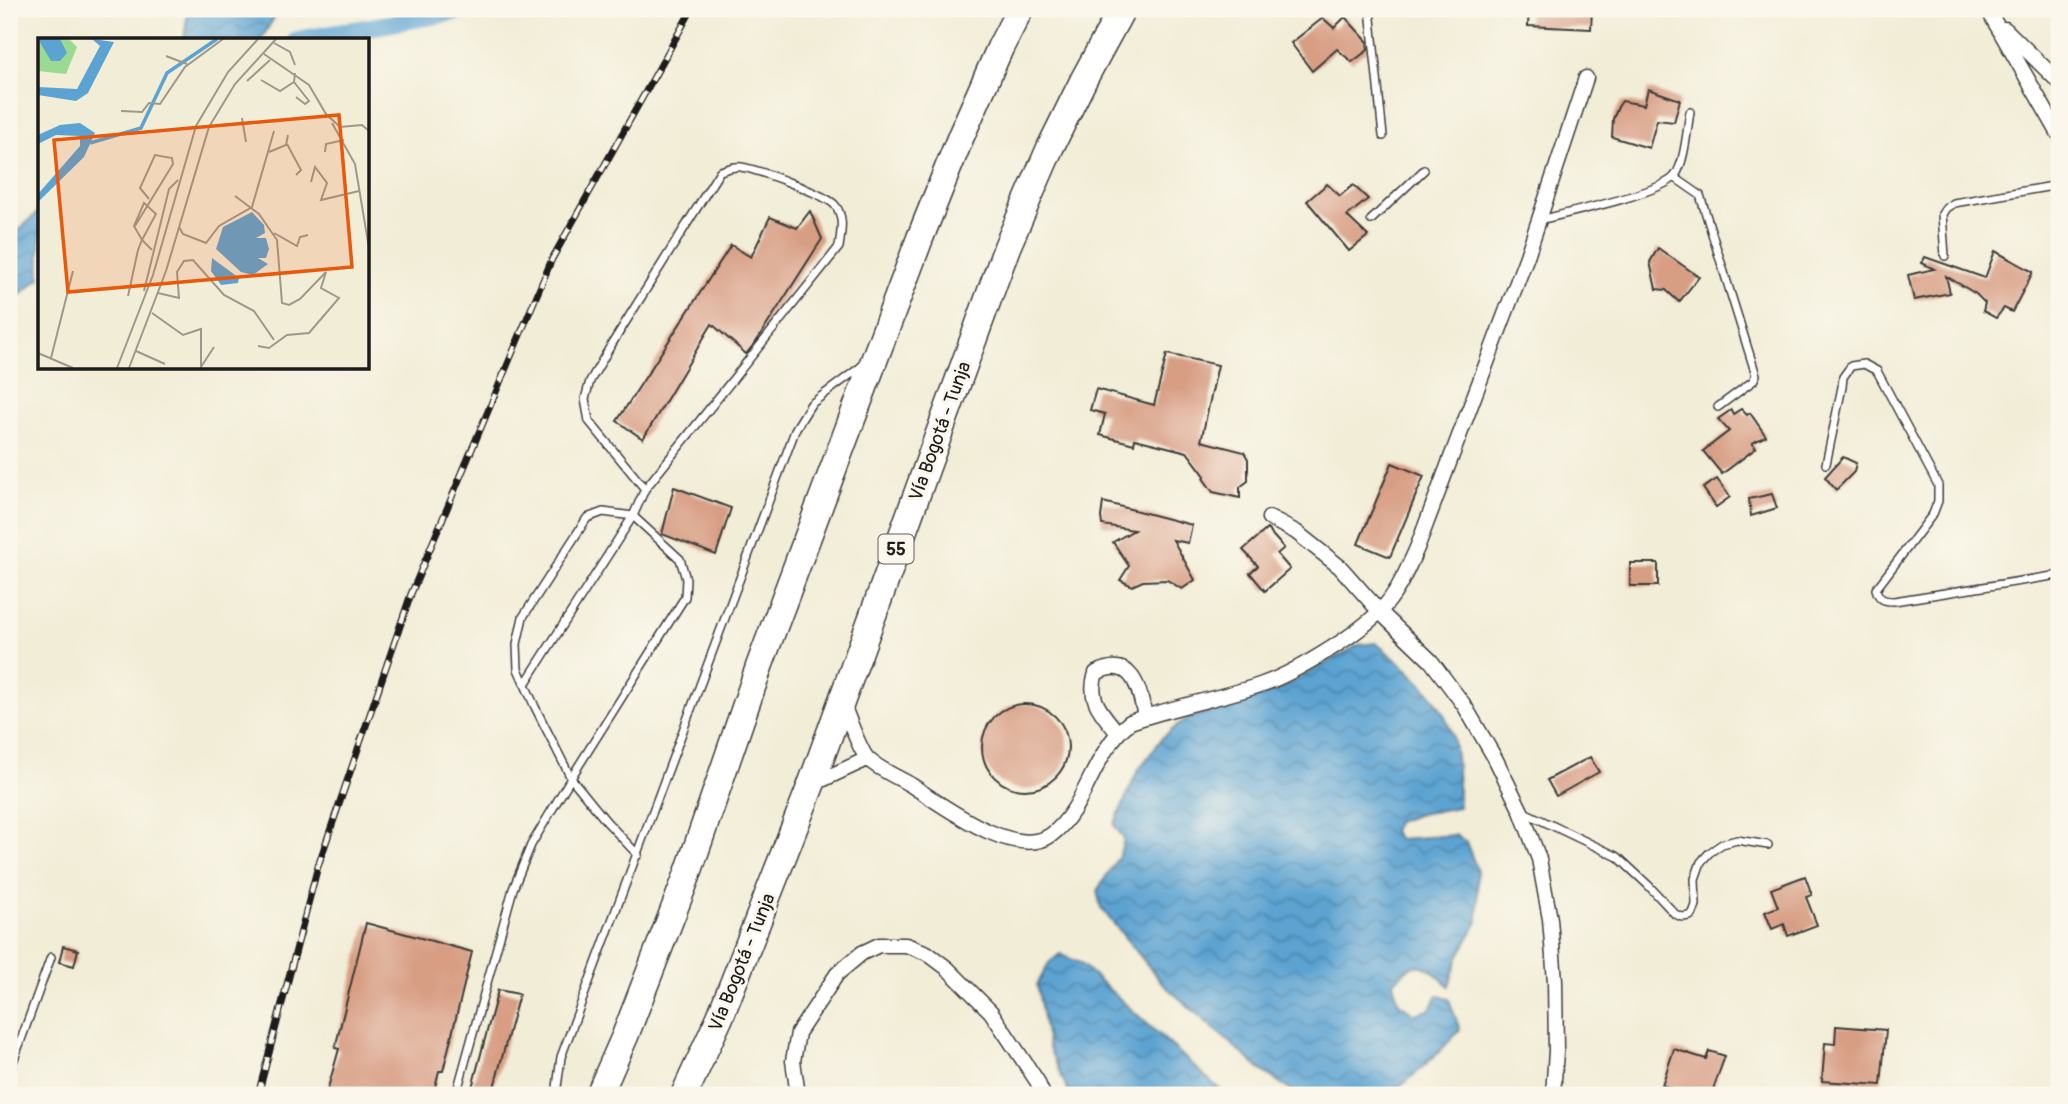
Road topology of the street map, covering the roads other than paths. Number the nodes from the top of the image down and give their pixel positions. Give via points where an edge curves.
1 (1020, 9) edge
2 (1122, 9) edge
3 (1370, 9) edge
4 (1990, 13) edge
5 (1586, 78) dead end
6 (2059, 82) edge
7 (1690, 112) dead end
8 (2059, 134) edge
9 (1383, 136) dead end
10 (1424, 170) dead end
11 (1674, 177) junction
12 (2059, 185) edge
13 (1371, 220) dead end
14 (1539, 220) junction
15 (1945, 256) dead end
16 (877, 355) junction
17 (1718, 407) dead end
18 (1826, 464) dead end
19 (645, 489) junction
20 (633, 516) junction
21 (1269, 518) dead end
22 (2059, 575) edge
23 (1380, 612) junction
24 (524, 684) junction
25 (841, 699) junction
26 (1145, 716) junction
27 (1117, 732) junction
28 (867, 760) junction
29 (571, 778) junction
30 (811, 785) junction
31 (1521, 811) junction
32 (1768, 845) dead end
33 (638, 855) junction
34 (51, 957) dead end
35 (9, 1073) edge
36 (456, 1095) edge
37 (556, 1095) edge
38 (599, 1095) edge
39 (684, 1095) edge
40 (798, 1095) edge
41 (1043, 1095) edge
42 (1553, 1095) edge

1 - 16 highway via 961,136
2 - 25 highway, Vía Bogotá - Tunja / 55 via 1050,148 1007,247
3 - 9 lane
4 - 6 street
4 - 8 street
5 - 14 street
7 - 11 lane
10 - 13 lane
11 - 14 lane via 1651,190
11 - 17 lane via 1700,195 1756,375
12 - 15 lane via 1945,208
14 - 23 street via 1417,548 1401,583
16 - 33 lane via 811,404 796,428
16 - 38 highway via 760,664 688,876
18 - 22 lane via 1843,377 1851,366 1864,364 1877,371 1938,485 1933,514 1877,589 1878,596 1894,601
19 - 19 lane via 839,247 841,217 834,204 756,171 738,167 720,171 610,346 585,399 589,421
19 - 20 lane
20 - 24 lane
20 - 24 lane via 603,512 587,518 523,617 517,643
20 - 29 lane via 680,559 685,597
21 - 23 street via 1296,532 1340,566
23 - 26 street via 1315,657 1261,685
23 - 31 street via 1431,661 1464,705
24 - 29 lane
25 - 28 street
25 - 30 highway, Vía Bogotá - Tunja / 55
26 - 27 street
26 - 27 street via 1138,686 1129,673 1121,667 1108,667 1096,673 1093,697
27 - 28 street via 1062,826 1048,838 1029,842 983,830
28 - 30 street
29 - 33 lane
29 - 36 lane via 531,845 513,889
30 - 39 highway, Vía Bogotá - Tunja / 55 via 720,1017
31 - 32 lane via 1618,857 1682,917 1693,913 1695,878 1709,853 1737,840
31 - 42 street via 1539,859 1550,919 1555,981
33 - 37 lane via 561,1057
34 - 35 lane
40 - 41 street via 793,1061 798,1033 837,974 879,945 906,945 947,968 992,1012

